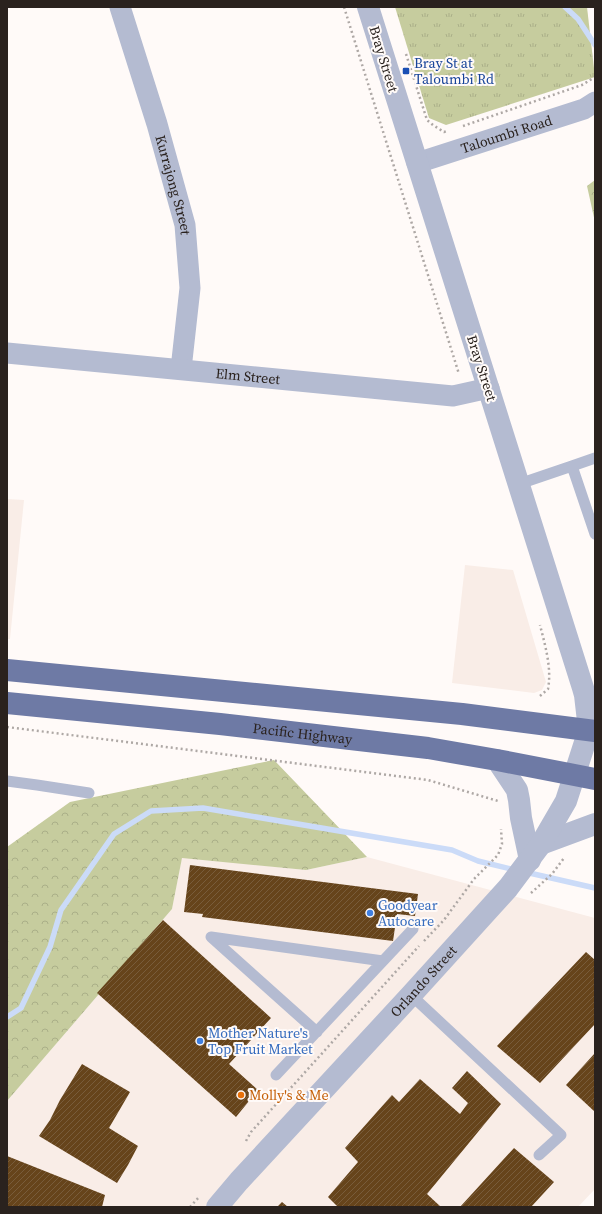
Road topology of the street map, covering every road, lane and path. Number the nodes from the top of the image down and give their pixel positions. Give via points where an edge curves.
1 (120, 7) edge
2 (344, 7) edge
3 (368, 7) edge
4 (404, 47) dead end
5 (595, 77) edge
6 (595, 102) edge
7 (458, 127) dead end
8 (451, 130) dead end
9 (417, 163) junction
10 (7, 353) edge
11 (181, 368) junction
12 (459, 374) dead end
13 (489, 388) junction
14 (595, 458) edge
15 (572, 466) junction
16 (519, 484) junction
17 (595, 534) edge
18 (7, 670) edge
19 (7, 703) edge
20 (7, 727) edge
21 (592, 730) edge
22 (497, 760) junction
23 (585, 777) edge
24 (7, 781) edge
25 (89, 794) dead end
26 (502, 802) dead end
27 (595, 824) edge
28 (536, 852) junction
29 (498, 855) dead end
30 (558, 865) dead end
31 (532, 892) dead end
32 (413, 929) dead end
33 (383, 961) junction
34 (411, 996) junction
35 (316, 1032) junction
36 (276, 1075) dead end
37 (244, 1146) dead end
38 (539, 1155) dead end
39 (209, 1201) edge
40 (190, 1207) edge

1 - 11 street, Kurrajong Street via 157,124 185,225 190,288
2 - 12 path
3 - 9 street, Bray Street
4 - 8 path via 427,120 444,132
5 - 7 path via 582,85
6 - 9 street, Taloumbi Road via 584,109
9 - 13 street, Bray Street
10 - 11 street, Elm Street
11 - 13 street, Elm Street via 453,396
13 - 16 street, Bray Street
14 - 15 lane
15 - 16 lane
15 - 17 lane
16 - 21 street, Bray Street via 585,695
18 - 21 highway via 462,714
19 - 22 highway, Pacific Highway via 428,748
20 - 26 path via 428,780
21 - 23 street, Orlando Street
22 - 23 highway, Pacific Highway
22 - 28 street via 517,790 521,818
23 - 28 street, Orlando Street
24 - 25 lane
27 - 28 street
28 - 34 street, Orlando Street via 508,888
29 - 37 path via 474,880 444,920 251,1132
30 - 31 path
32 - 33 lane
33 - 35 lane
33 - 35 lane via 211,937
34 - 38 lane via 561,1135
34 - 39 street, Orlando Street via 239,1181
35 - 36 lane
39 - 40 path

